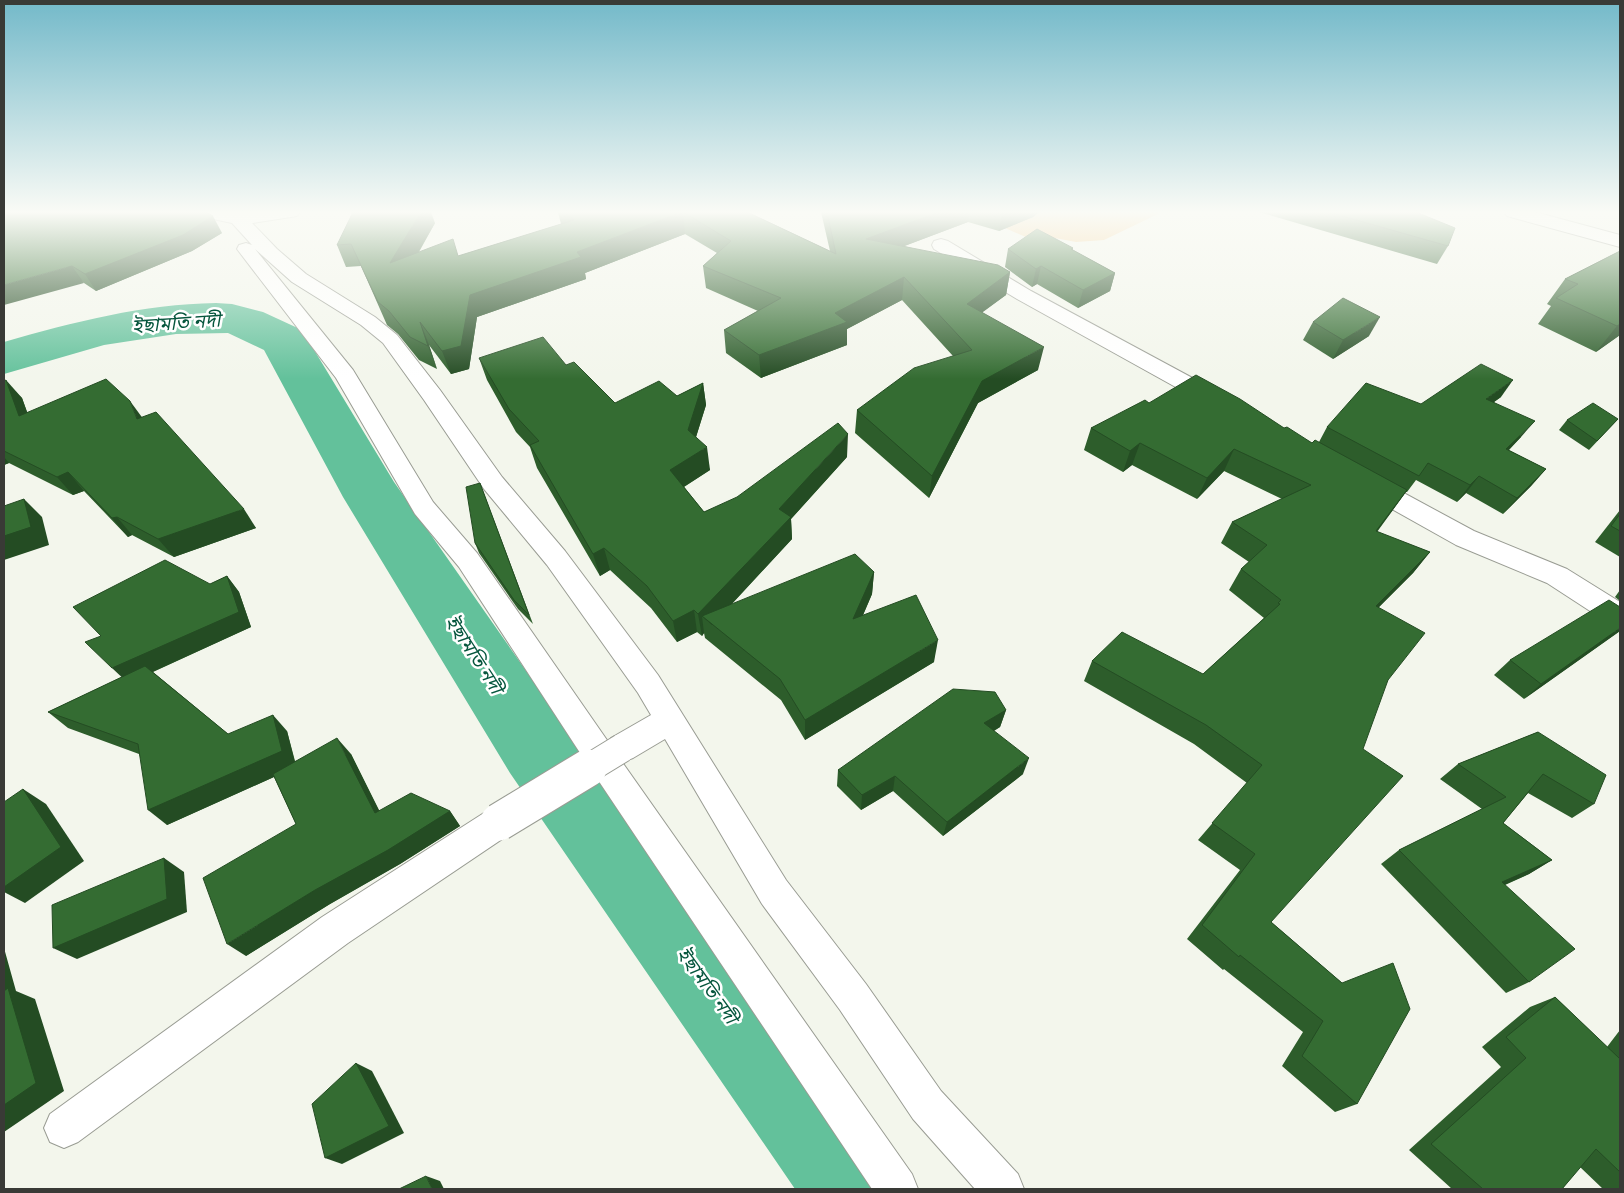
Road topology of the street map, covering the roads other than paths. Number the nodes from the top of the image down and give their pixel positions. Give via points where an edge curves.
1 (262, 268) edge
2 (287, 268) edge
3 (979, 268) edge
4 (1238, 413) edge
5 (1352, 475) edge
6 (1620, 616) edge
7 (670, 720) junction
8 (64, 1128) dead end
9 (897, 1189) edge
10 (1003, 1189) edge

1 - 9 street via 345,374 424,508 468,560 602,761
2 - 7 street via 390,339 493,483 562,566 648,684
3 - 4 street
5 - 6 street via 1465,538 1557,576
7 - 8 street, bridge via 499,822 336,930
7 - 10 street via 774,892 853,997 927,1105

